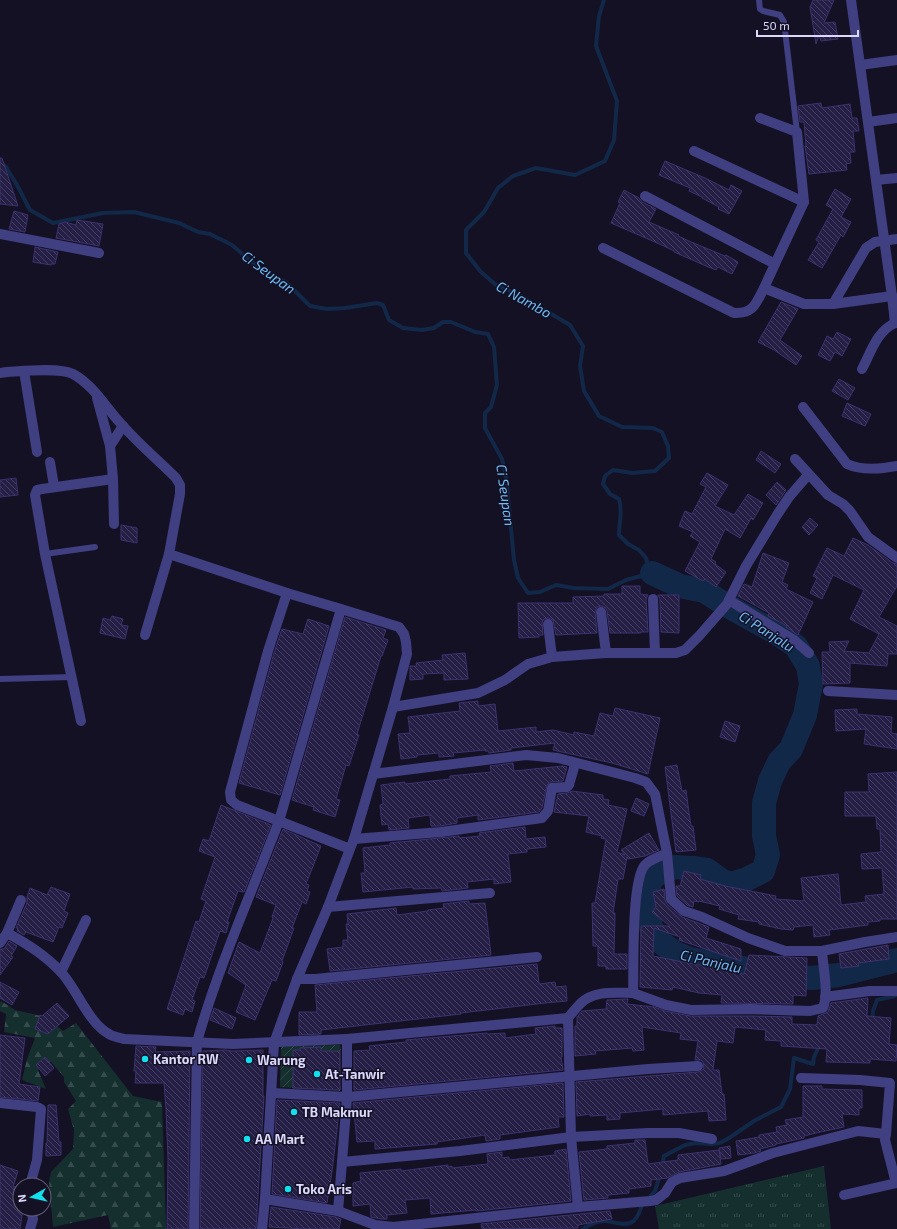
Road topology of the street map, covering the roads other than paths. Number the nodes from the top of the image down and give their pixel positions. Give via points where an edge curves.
1 (759, 0) edge
2 (853, 0) edge
3 (897, 60) edge
4 (860, 65) junction
5 (760, 118) dead end
6 (897, 118) edge
7 (868, 122) junction
8 (797, 132) junction
9 (694, 151) dead end
10 (897, 178) edge
11 (876, 180) junction
12 (645, 196) dead end
13 (804, 202) junction
14 (0, 234) edge
15 (897, 239) edge
16 (884, 241) junction
17 (602, 248) dead end
18 (99, 253) dead end
19 (775, 264) junction
20 (764, 288) junction
21 (894, 297) edge
22 (833, 304) junction
23 (896, 323) edge
24 (862, 369) dead end
25 (24, 371) junction
26 (0, 373) edge
27 (96, 394) junction
28 (803, 407) dead end
29 (123, 426) junction
30 (110, 446) junction
31 (37, 452) dead end
32 (795, 459) dead end
33 (50, 462) dead end
34 (897, 466) edge
35 (808, 475) junction
36 (113, 479) junction
37 (54, 486) junction
38 (114, 524) dead end
39 (95, 547) dead end
40 (45, 554) junction
41 (169, 554) junction
42 (897, 558) edge
43 (287, 593) junction
44 (653, 599) dead end
45 (728, 602) junction
46 (341, 609) junction
47 (601, 612) dead end
48 (548, 624) dead end
49 (145, 635) dead end
50 (606, 653) junction
51 (655, 653) junction
52 (809, 653) dead end
53 (552, 657) junction
54 (72, 677) junction
55 (1, 679) dead end
56 (828, 691) dead end
57 (897, 695) edge
58 (393, 707) junction
59 (82, 722) dead end
60 (576, 764) junction
61 (373, 774) junction
62 (279, 821) junction
63 (354, 839) junction
64 (350, 849) junction
65 (667, 855) junction
66 (490, 893) dead end
67 (21, 900) dead end
68 (328, 907) junction
69 (86, 920) dead end
70 (7, 933) junction
71 (897, 936) edge
72 (0, 943) edge
73 (822, 951) junction
74 (537, 957) dead end
75 (61, 972) junction
76 (296, 979) junction
77 (897, 991) edge
78 (633, 993) junction
79 (825, 994) junction
80 (568, 1018) junction
81 (347, 1039) junction
82 (197, 1042) junction
83 (274, 1043) junction
84 (698, 1066) dead end
85 (569, 1076) junction
86 (801, 1078) dead end
87 (894, 1083) edge
88 (272, 1093) junction
89 (347, 1098) junction
90 (0, 1103) edge
91 (886, 1134) junction
92 (571, 1136) junction
93 (712, 1139) dead end
94 (342, 1162) junction
95 (32, 1177) edge
96 (897, 1183) edge
97 (844, 1195) dead end
98 (265, 1198) junction
99 (578, 1207) junction
100 (338, 1210) junction
101 (33, 1217) edge
102 (30, 1229) edge
103 (194, 1229) edge
104 (262, 1229) edge

1 - 8 lane via 760,9 780,16 784,22
2 - 4 street
3 - 4 street
4 - 7 street
5 - 8 street
6 - 7 street
7 - 11 street
8 - 13 street
9 - 13 street
10 - 11 street
11 - 16 street
12 - 19 street
13 - 19 street
14 - 18 street
15 - 16 street
16 - 21 street
16 - 22 street via 874,242 866,248
17 - 20 street via 734,313 742,313 754,307
19 - 20 street
20 - 22 street via 804,304
21 - 22 street
21 - 23 street
23 - 24 street via 881,333
25 - 26 street
25 - 27 street via 61,371 73,374
25 - 31 street
27 - 29 street
27 - 30 street
28 - 34 street via 847,464 862,469
29 - 30 street
29 - 41 street via 176,478 180,486
30 - 36 street
32 - 35 street
33 - 37 street
35 - 42 street via 828,495 850,511 868,537
35 - 45 street via 777,515
36 - 37 street
36 - 38 street
37 - 40 street via 37,490 35,496
39 - 40 lane
40 - 54 street
41 - 43 street
41 - 49 street
43 - 46 street
43 - 62 street via 268,651 230,792 231,800 237,805
44 - 51 street
45 - 51 street via 685,650 676,653
45 - 52 street via 794,640
46 - 58 street via 399,627 404,634 407,654
46 - 62 street
47 - 50 street
48 - 53 street
50 - 51 street
50 - 53 street
53 - 58 street via 528,664 505,680 478,693
54 - 55 lane
54 - 59 street
56 - 57 street
58 - 61 street
60 - 61 street via 558,758 526,755
60 - 63 street via 569,785 552,788 548,811 542,818 441,832
60 - 65 street via 646,782 655,794
61 - 63 street
62 - 64 street
62 - 82 street via 204,1016
63 - 64 street
64 - 68 street
65 - 73 street via 671,899 684,911 785,951
65 - 78 street via 648,862 640,873 634,925
66 - 68 street
67 - 70 street
68 - 76 street
69 - 75 street
70 - 72 street
70 - 75 street via 44,956
71 - 73 street
73 - 79 street
74 - 76 street
75 - 82 street via 96,1024 109,1034 124,1039
76 - 83 street
77 - 79 street
78 - 79 street via 666,1005 691,1010 810,1011 822,1009
78 - 80 street via 601,993 589,997
80 - 81 street
80 - 85 street
81 - 83 street
81 - 89 street
82 - 83 street
82 - 103 street
83 - 88 street
84 - 85 street
85 - 89 street
85 - 92 street
86 - 87 street
87 - 91 street
88 - 89 street
88 - 98 street
89 - 94 street
90 - 95 street via 37,1107 41,1110 37,1160
91 - 96 street via 885,1140
91 - 99 street via 858,1131 773,1153 724,1171 680,1178 672,1182 656,1200
92 - 93 street via 679,1133
92 - 94 street via 460,1151
92 - 99 street
94 - 100 street
96 - 97 street
98 - 100 street
98 - 104 street
99 - 100 street via 393,1227 375,1225
101 - 102 street

